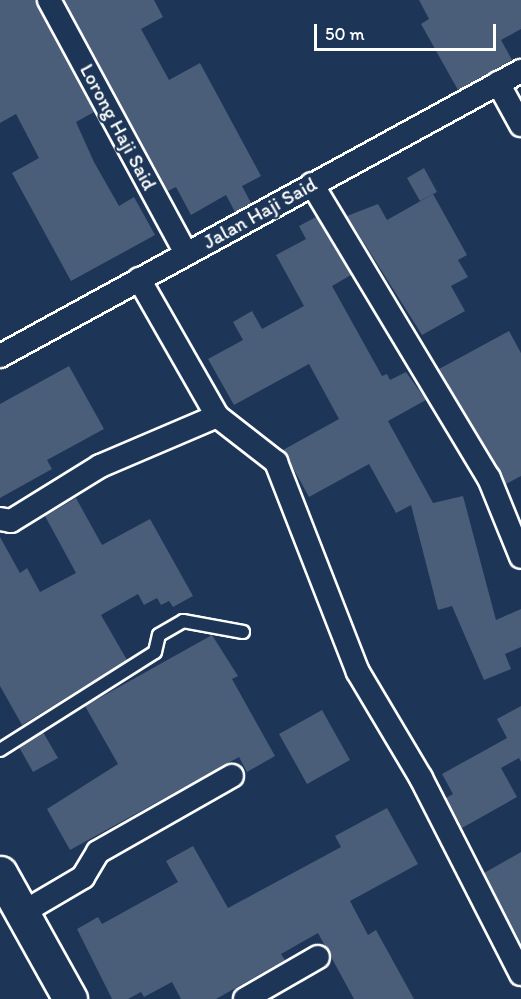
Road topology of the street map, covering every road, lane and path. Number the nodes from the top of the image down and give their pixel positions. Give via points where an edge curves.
1 (49, 0) edge
2 (521, 71) edge
3 (498, 83) junction
4 (521, 125) edge
5 (312, 184) junction
6 (186, 253) junction
7 (139, 279) junction
8 (0, 356) edge
9 (217, 416) junction
10 (0, 519) edge
11 (521, 557) edge
12 (243, 632) dead end
13 (0, 750) edge
14 (232, 776) dead end
15 (0, 873) edge
16 (22, 913) junction
17 (318, 957) dead end
18 (521, 974) edge
19 (70, 999) edge
20 (245, 999) edge

1 - 6 street, Lorong Haji Said
2 - 3 street, Jalan Haji Said
3 - 4 street
3 - 5 street, Jalan Haji Said
5 - 6 street, Jalan Haji Said
5 - 11 street via 489,478
6 - 7 street, Jalan Haji Said
7 - 8 street, Jalan Haji Said
7 - 9 street
9 - 10 street via 100,466 11,521
9 - 18 street via 276,462 358,672 421,778
12 - 13 lane via 183,621 159,635 155,651
14 - 16 street via 98,852 83,877
15 - 16 main road
16 - 19 main road
17 - 20 street

